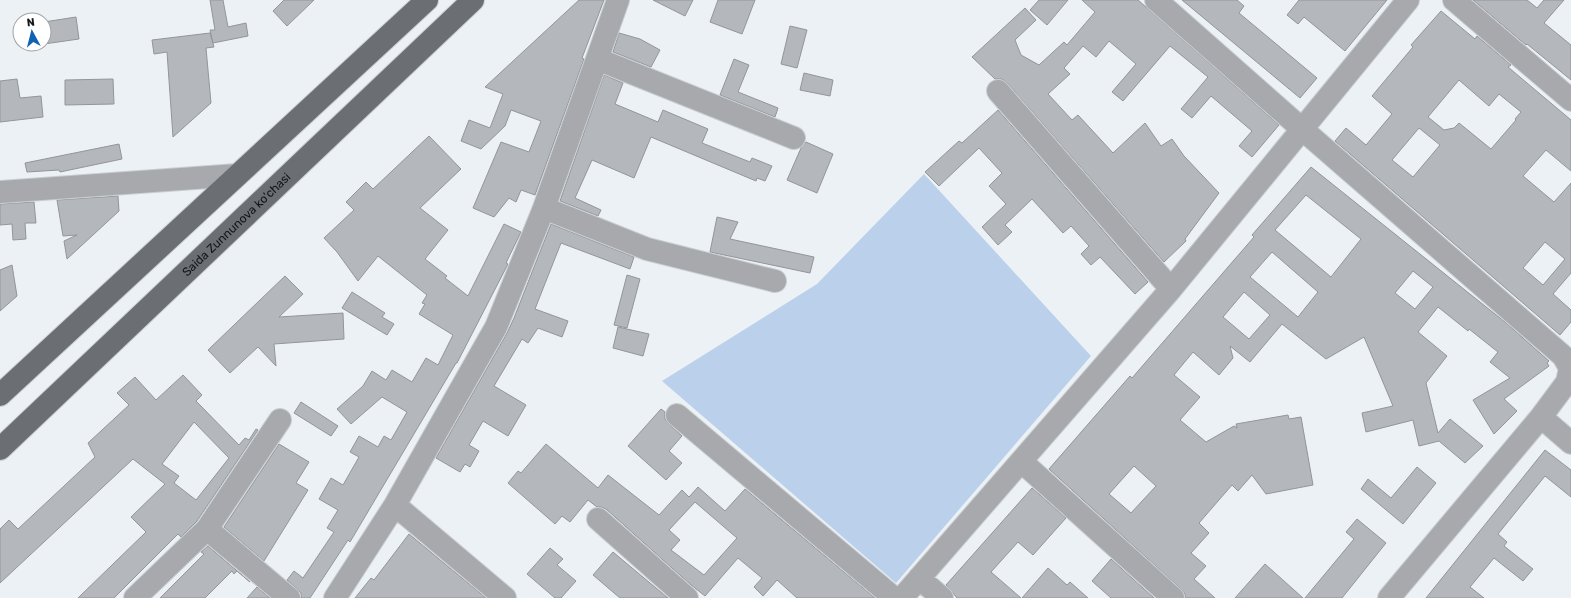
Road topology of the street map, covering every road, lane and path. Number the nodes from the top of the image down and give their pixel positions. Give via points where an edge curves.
1 (427, 0) edge
2 (473, 0) edge
3 (618, 0) edge
4 (1156, 0) edge
5 (1408, 0) edge
6 (1454, 0) edge
7 (408, 19) junction
8 (430, 42) junction
9 (597, 59) junction
10 (998, 91) dead end
11 (1571, 100) edge
12 (1302, 129) junction
13 (794, 138) dead end
14 (236, 175) junction
15 (0, 192) edge
16 (544, 208) junction
17 (775, 281) dead end
18 (1171, 289) junction
19 (1571, 368) edge
20 (0, 395) edge
21 (677, 415) dead end
22 (1541, 417) junction
23 (280, 420) dead end
24 (1571, 443) edge
25 (0, 449) edge
26 (1022, 462) junction
27 (395, 505) junction
28 (598, 519) dead end
29 (207, 529) junction
30 (919, 578) junction
31 (135, 598) edge
32 (289, 598) edge
33 (335, 598) edge
34 (505, 598) edge
35 (687, 598) edge
36 (894, 598) edge
37 (902, 598) edge
38 (942, 598) edge
39 (1173, 598) edge
40 (1389, 598) edge

1 - 7 main road
2 - 8 main road, Saida Zunnunova ko'chasi
3 - 9 street
4 - 12 street
5 - 12 street
6 - 11 street
7 - 8 main road
7 - 14 main road
8 - 25 main road, Saida Zunnunova ko'chasi
9 - 13 street
9 - 16 street
10 - 18 street
12 - 18 street
12 - 19 street via 1564,356
14 - 15 street
14 - 20 main road
16 - 17 street via 647,249
16 - 27 street via 496,327
18 - 26 street
19 - 22 street via 1567,382
21 - 36 street
22 - 24 street
22 - 40 street
23 - 29 street
26 - 30 street
26 - 39 street
27 - 33 street
27 - 34 street
28 - 35 street
29 - 31 street
29 - 32 street
30 - 37 street
30 - 38 street

